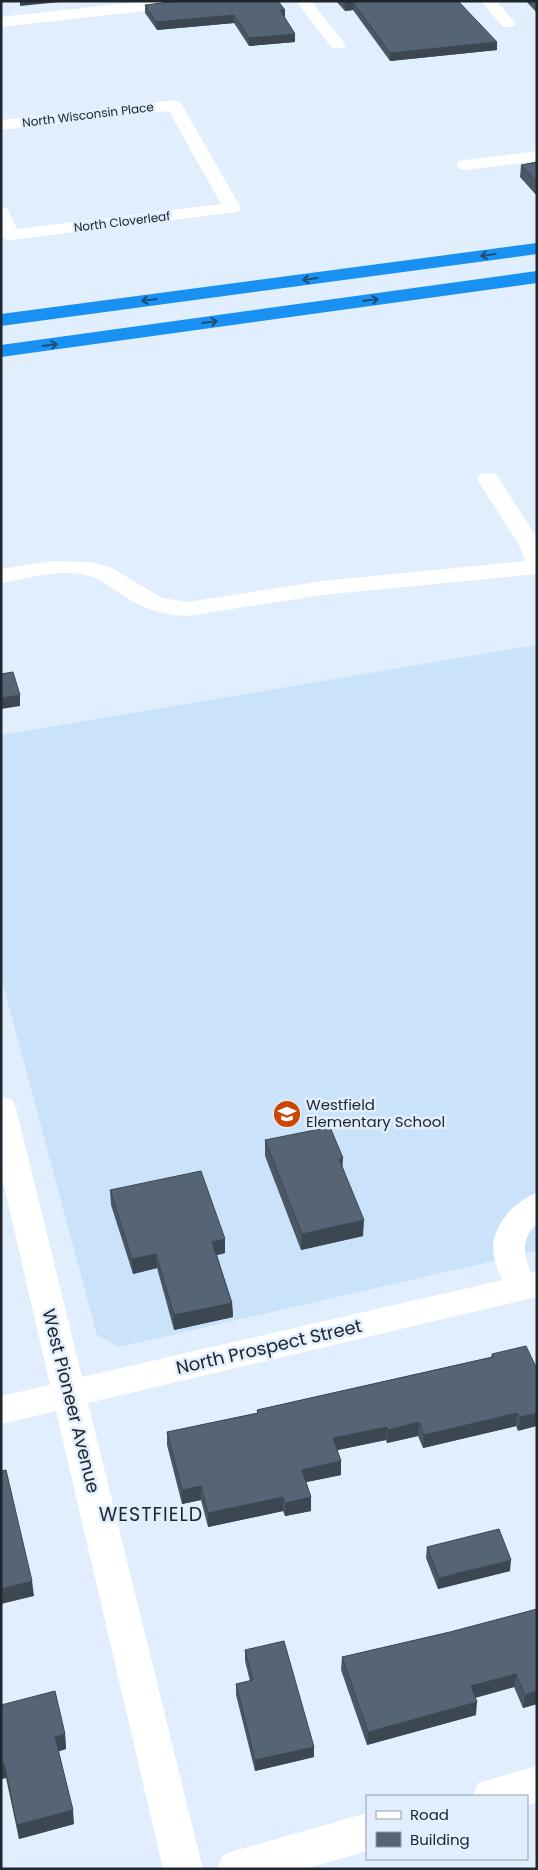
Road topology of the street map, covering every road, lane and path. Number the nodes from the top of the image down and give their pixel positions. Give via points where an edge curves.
1 (190, 1) edge
2 (304, 1) edge
3 (488, 1) edge
4 (1, 22) edge
5 (508, 24) dead end
6 (338, 45) dead end
7 (1, 125) edge
8 (537, 156) edge
9 (465, 165) dead end
10 (232, 208) joint
11 (1, 212) edge
12 (537, 248) edge
13 (537, 277) edge
14 (1, 320) edge
15 (1, 351) edge
16 (488, 478) dead end
17 (537, 562) edge
18 (537, 568) edge
19 (1, 576) edge
20 (1, 1108) edge
21 (537, 1205) edge
22 (529, 1286) edge
23 (70, 1394) junction
24 (1, 1410) edge
25 (537, 1784) edge
26 (496, 1795) edge
27 (366, 1832) edge
28 (183, 1869) edge
29 (237, 1869) edge

1 - 4 street
2 - 6 street
3 - 5 street
7 - 10 street, North Wisconsin Place via 174,105
8 - 9 street
10 - 11 street, North Cloverleaf via 11,235
12 -> 14 highway
15 -> 13 highway
16 - 17 street
18 - 19 street via 322,588 188,609 169,609 152,603 101,572 86,567
20 - 23 street, West Pioneer Avenue
21 - 22 street via 519,1219 511,1234 510,1264
22 - 23 street, North Prospect Street
23 - 24 street, North Prospect Street
23 - 28 street, West Pioneer Avenue
25 - 26 street
27 - 29 street

